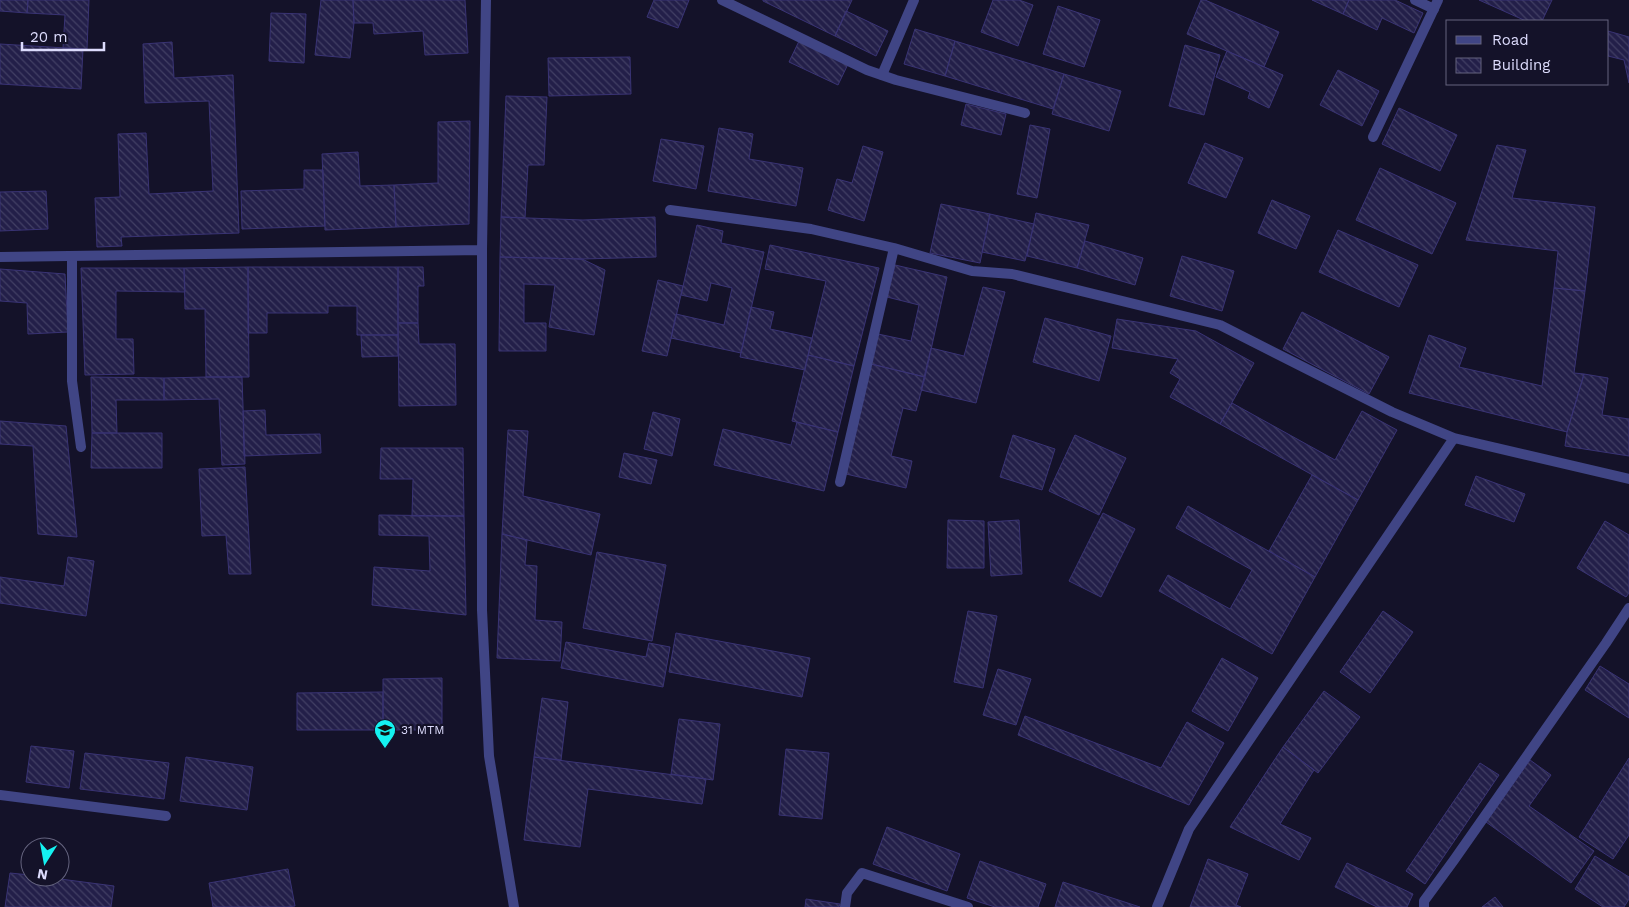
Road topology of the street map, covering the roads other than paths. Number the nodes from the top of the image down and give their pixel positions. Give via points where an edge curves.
1 (486, 0) edge
2 (722, 0) edge
3 (914, 0) edge
4 (1415, 0) edge
5 (1436, 4) edge
6 (882, 75) junction
7 (1025, 113) dead end
8 (1373, 138) dead end
9 (670, 210) dead end
10 (894, 248) junction
11 (482, 250) junction
12 (0, 257) edge
13 (72, 257) junction
14 (1454, 438) junction
15 (81, 447) dead end
16 (1629, 479) edge
17 (840, 482) dead end
18 (1629, 608) edge
19 (0, 795) edge
20 (166, 816) dead end
21 (514, 907) edge
22 (845, 907) edge
23 (968, 907) edge
24 (1157, 907) edge
25 (1424, 907) edge

1 - 11 street
2 - 6 street
3 - 6 street
4 - 5 street
5 - 8 street
6 - 7 street
9 - 10 street via 811,229
10 - 14 street via 972,272 1012,274 1220,325 1392,412
10 - 17 street
11 - 13 street
11 - 21 street via 482,610 490,756
12 - 13 street
13 - 15 street via 72,381
14 - 16 street
14 - 24 street via 1189,829
18 - 25 street via 1424,901
19 - 20 street
22 - 23 street via 847,894 862,873

